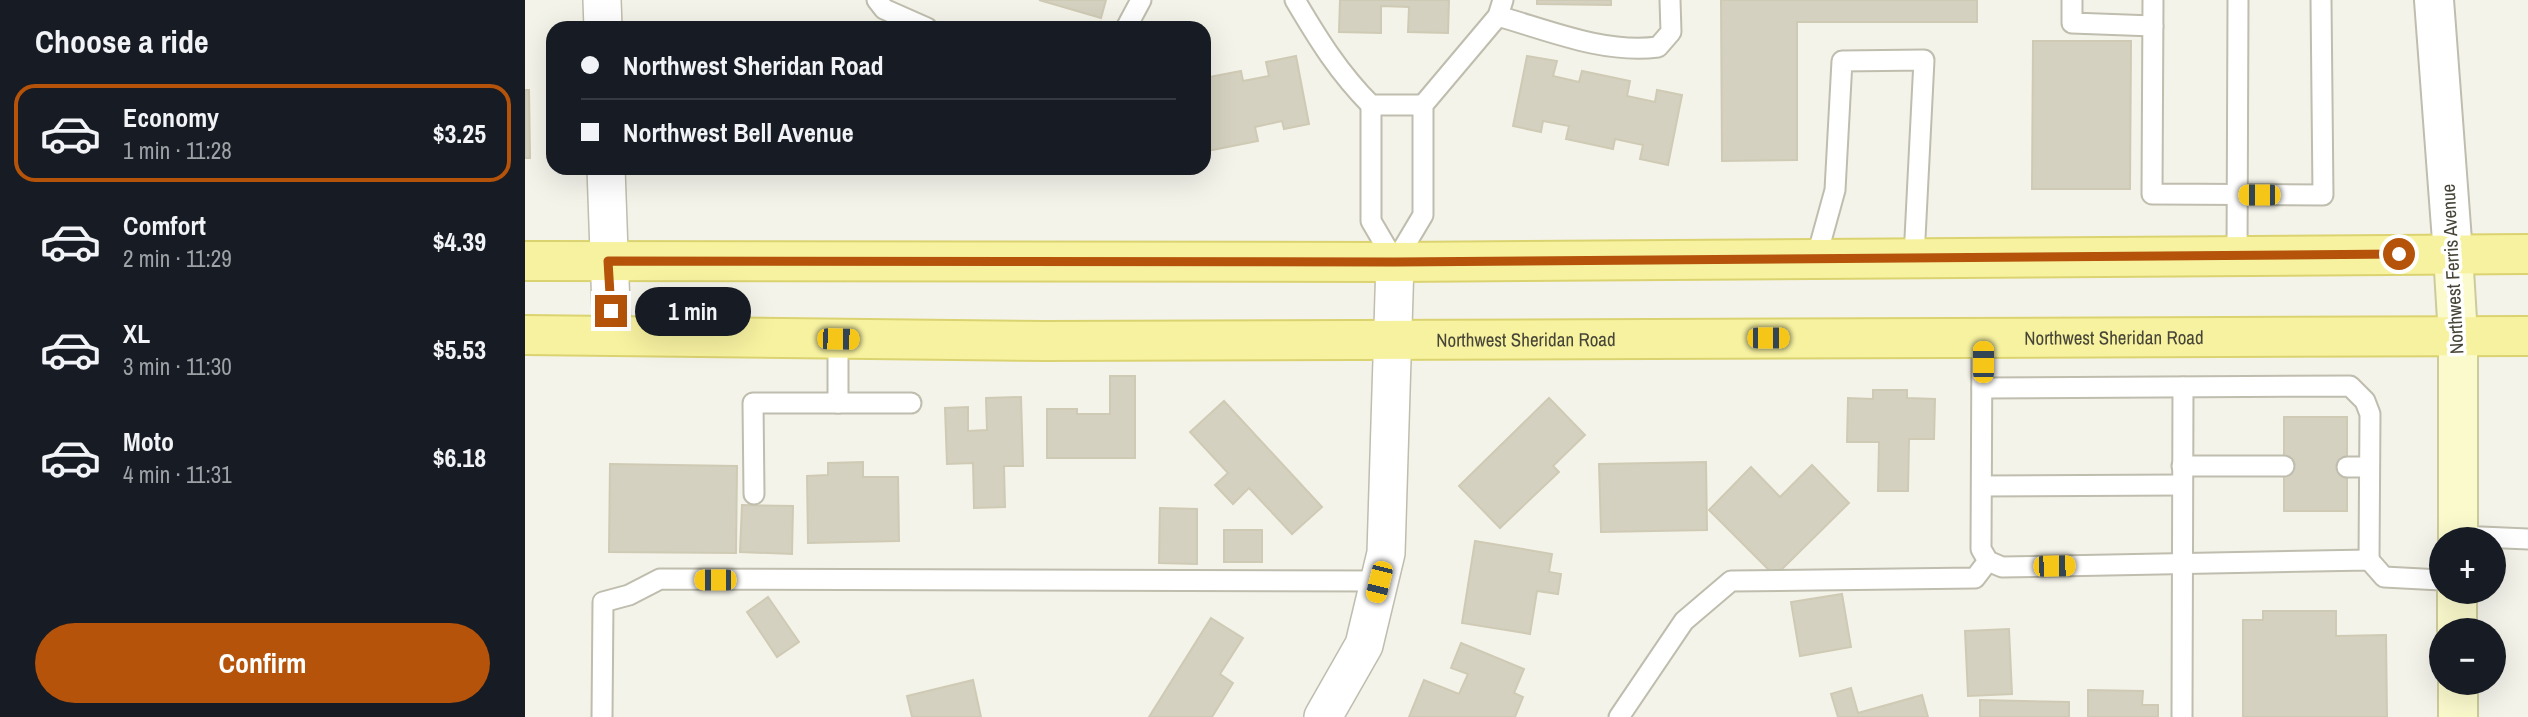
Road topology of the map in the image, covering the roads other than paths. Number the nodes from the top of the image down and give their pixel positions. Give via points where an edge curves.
1 (602, 0) edge
2 (877, 0) edge
3 (1142, 0) edge
4 (1295, 0) edge
5 (1670, 0) edge
6 (2072, 0) edge
7 (2153, 0) edge
8 (2238, 0) edge
9 (2321, 0) edge
10 (2434, 0) edge
11 (1500, 8) edge
12 (603, 21) edge
13 (911, 21) edge
14 (1129, 21) edge
15 (2153, 26) junction
16 (1371, 105) junction
17 (1423, 105) junction
18 (606, 175) edge
19 (2238, 195) junction
20 (2453, 254) junction
21 (2528, 254) edge
22 (2237, 256) junction
23 (1915, 258) junction
24 (1816, 259) junction
25 (525, 261) edge
26 (608, 261) junction
27 (1395, 262) junction
28 (525, 335) edge
29 (612, 336) junction
30 (2458, 336) junction
31 (2528, 336) edge
32 (1983, 337) junction
33 (1393, 338) junction
34 (838, 339) junction
35 (2183, 387) junction
36 (1983, 388) junction
37 (838, 403) junction
38 (911, 404) dead end
39 (2284, 467) dead end
40 (2347, 467) dead end
41 (2369, 467) junction
42 (2182, 476) junction
43 (1982, 486) junction
44 (754, 494) dead end
45 (2458, 527) edge
46 (2506, 539) edge
47 (2528, 539) edge
48 (2369, 560) junction
49 (1988, 561) junction
50 (2182, 563) junction
51 (2429, 579) edge
52 (1379, 582) junction
53 (2458, 695) edge
54 (602, 717) edge
55 (1323, 717) edge
56 (1619, 717) edge
57 (2182, 717) edge
58 (2458, 717) edge

1 - 12 street
2 - 13 lane via 884,9
3 - 14 lane
4 - 16 lane via 1315,37
5 - 11 lane via 1671,32 1658,47 1633,51 1601,45
6 - 15 lane via 2073,23
7 - 15 lane
8 - 19 lane
9 - 19 lane via 2323,195
10 - 20 street, Northwest Ferris Avenue
11 - 17 lane
15 - 19 lane via 2152,194
16 - 17 lane
16 - 27 lane via 1371,221
17 - 27 lane via 1423,215
18 - 26 street
19 - 22 lane
20 - 21 main road
20 - 22 main road
20 - 30 main road, Northwest Ferris Avenue
22 - 23 main road
23 - 24 main road
23 - 24 lane via 1924,60 1842,61 1835,190
24 - 27 main road
25 - 26 main road
26 - 27 main road
26 - 29 street
27 - 33 street
28 - 29 main road, Northwest Sheridan Road
29 - 34 main road, Northwest Sheridan Road
30 - 31 main road, Northwest Sheridan Road
30 - 32 main road, Northwest Sheridan Road
30 - 45 main road, Northwest Ferris Avenue
32 - 33 main road, Northwest Sheridan Road
32 - 36 lane
33 - 34 main road, Northwest Sheridan Road
33 - 52 street via 1386,553
34 - 37 lane
35 - 36 lane
35 - 41 lane via 2350,386 2365,401 2369,414
35 - 42 lane
36 - 43 lane
37 - 38 lane
37 - 44 lane via 753,403
39 - 42 lane
40 - 41 lane
41 - 48 lane
42 - 43 lane
42 - 50 lane
43 - 49 lane via 1982,549
46 - 47 lane
48 - 50 lane
48 - 51 lane via 2384,577
49 - 50 lane via 2002,567
49 - 56 lane via 1975,578 1731,581 1684,621
50 - 57 lane
52 - 54 lane via 660,579 603,602
52 - 55 street via 1364,645
53 - 58 main road

